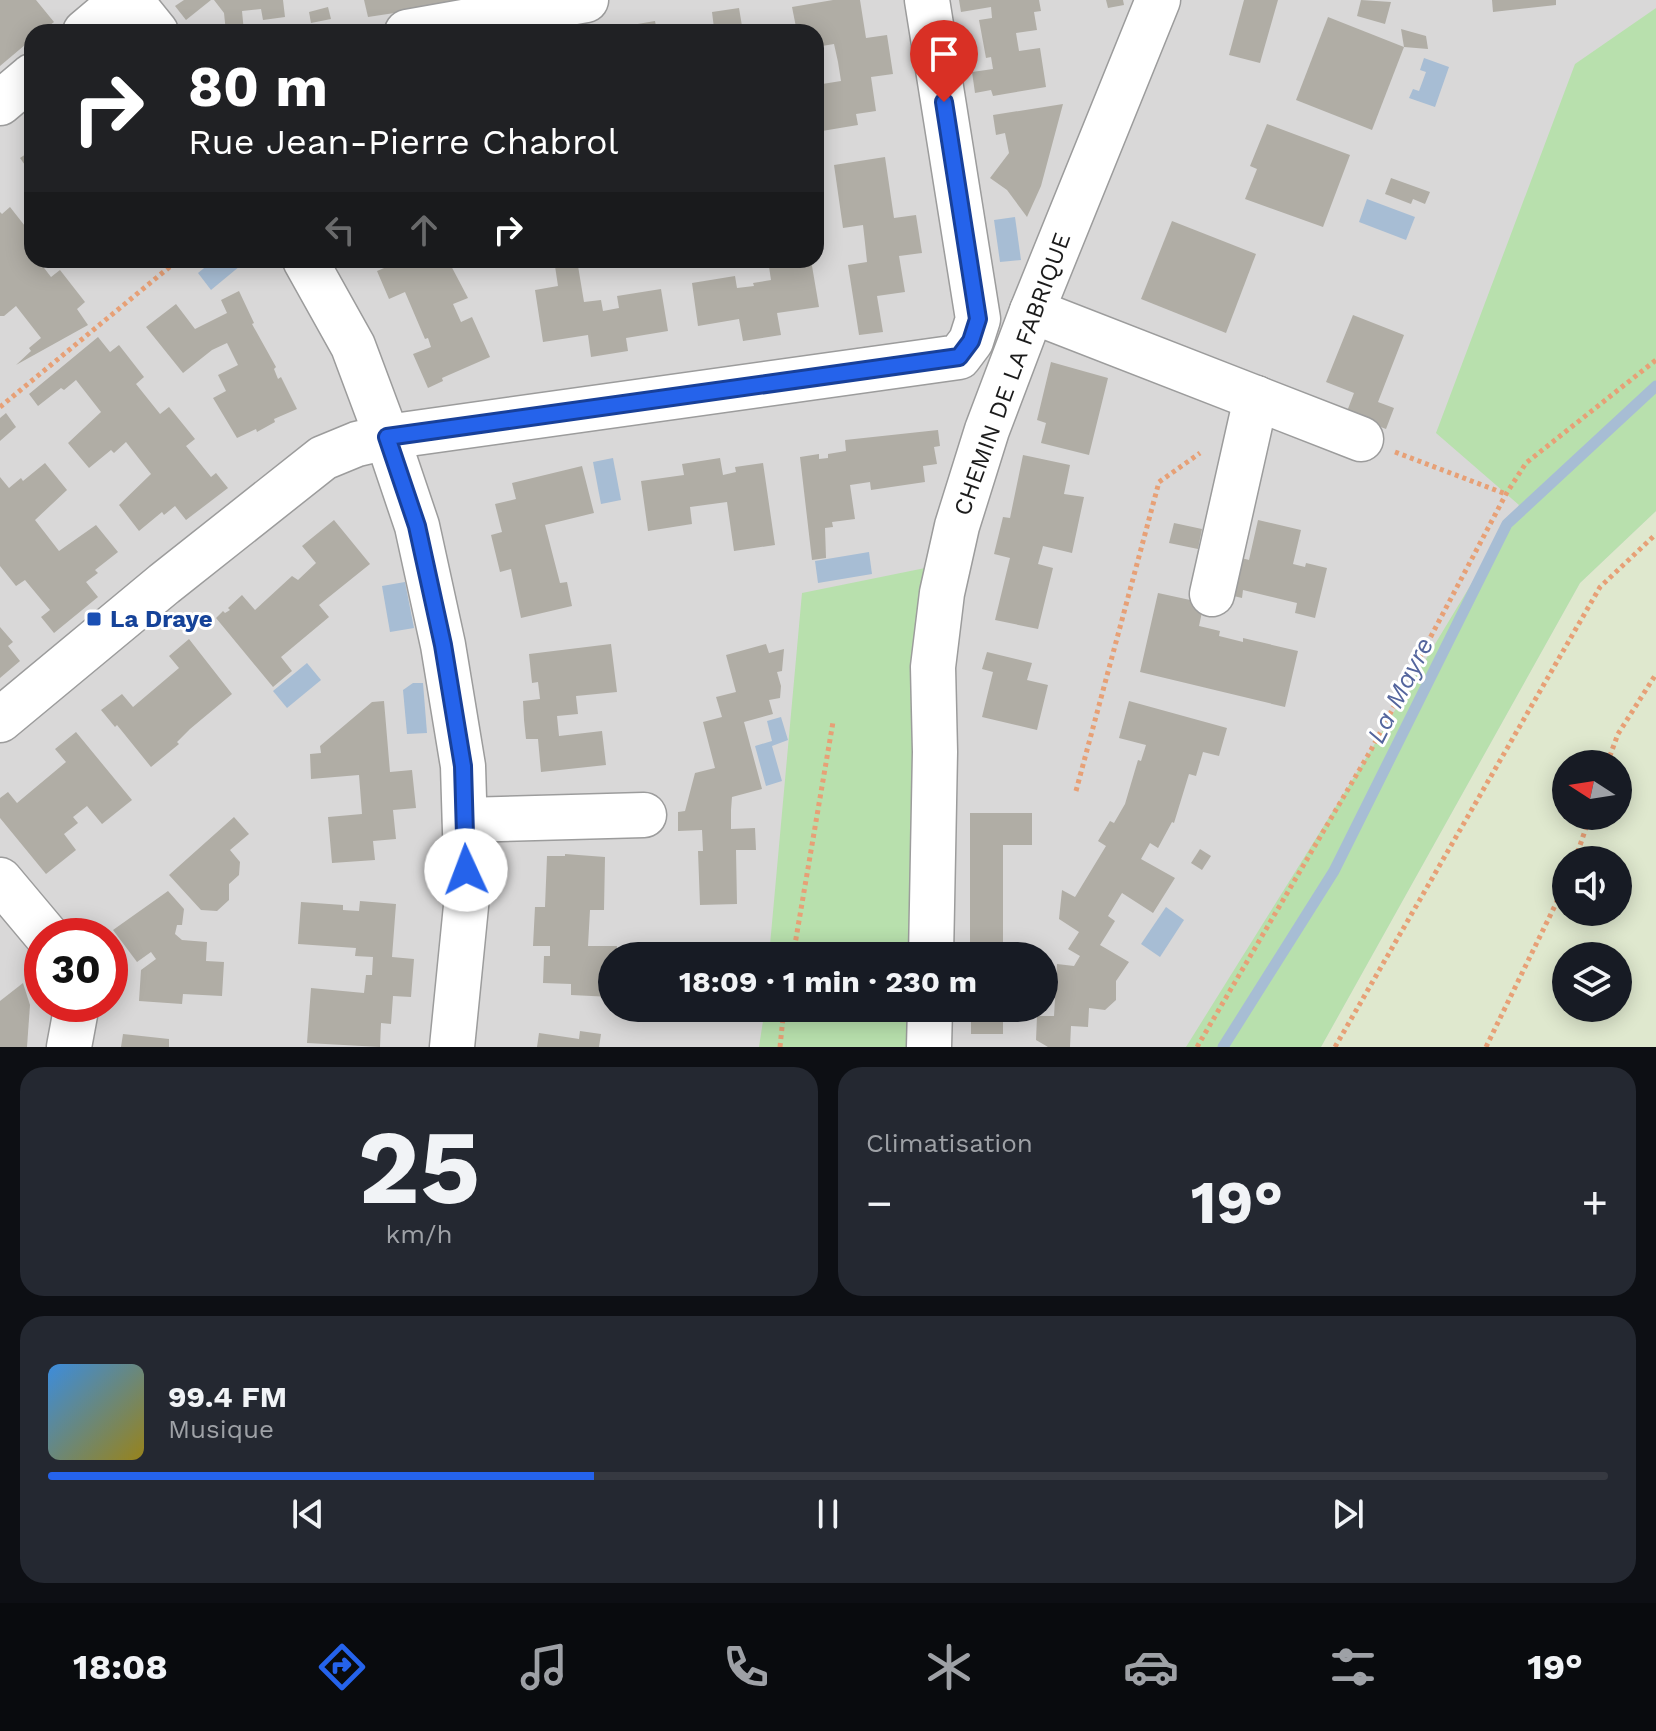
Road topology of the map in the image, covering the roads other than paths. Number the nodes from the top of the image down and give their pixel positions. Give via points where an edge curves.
1 (123, 0) edge
2 (130, 0) edge
3 (586, 0) edge
4 (927, 0) edge
5 (1158, 0) edge
6 (478, 10) edge
7 (94, 24) edge
8 (150, 24) edge
9 (433, 24) edge
10 (24, 83) edge
11 (0, 103) edge
12 (309, 268) edge
13 (1032, 311) junction
14 (1256, 398) junction
15 (387, 437) junction
16 (1361, 439) road end
17 (1212, 594) dead end
18 (0, 720) edge
19 (644, 815) dead end
20 (465, 820) junction
21 (0, 880) edge
22 (32, 918) edge
23 (931, 942) edge
24 (74, 1022) edge
25 (930, 1022) edge
26 (69, 1047) edge
27 (452, 1047) edge
28 (929, 1047) edge

1 - 7 street
2 - 8 street
3 - 6 street
4 - 15 street via 978,319 959,357
5 - 13 street, CHEMIN DE LA FABRIQUE
6 - 9 street
10 - 11 street
12 - 15 street via 353,346
13 - 14 street
13 - 23 street, CHEMIN DE LA FABRIQUE via 957,526 937,628
14 - 16 street
14 - 17 street
15 - 18 street via 323,458
15 - 20 street via 417,526 443,645 463,766
19 - 20 street
20 - 27 street via 467,896
21 - 22 street
24 - 26 street
25 - 28 street

